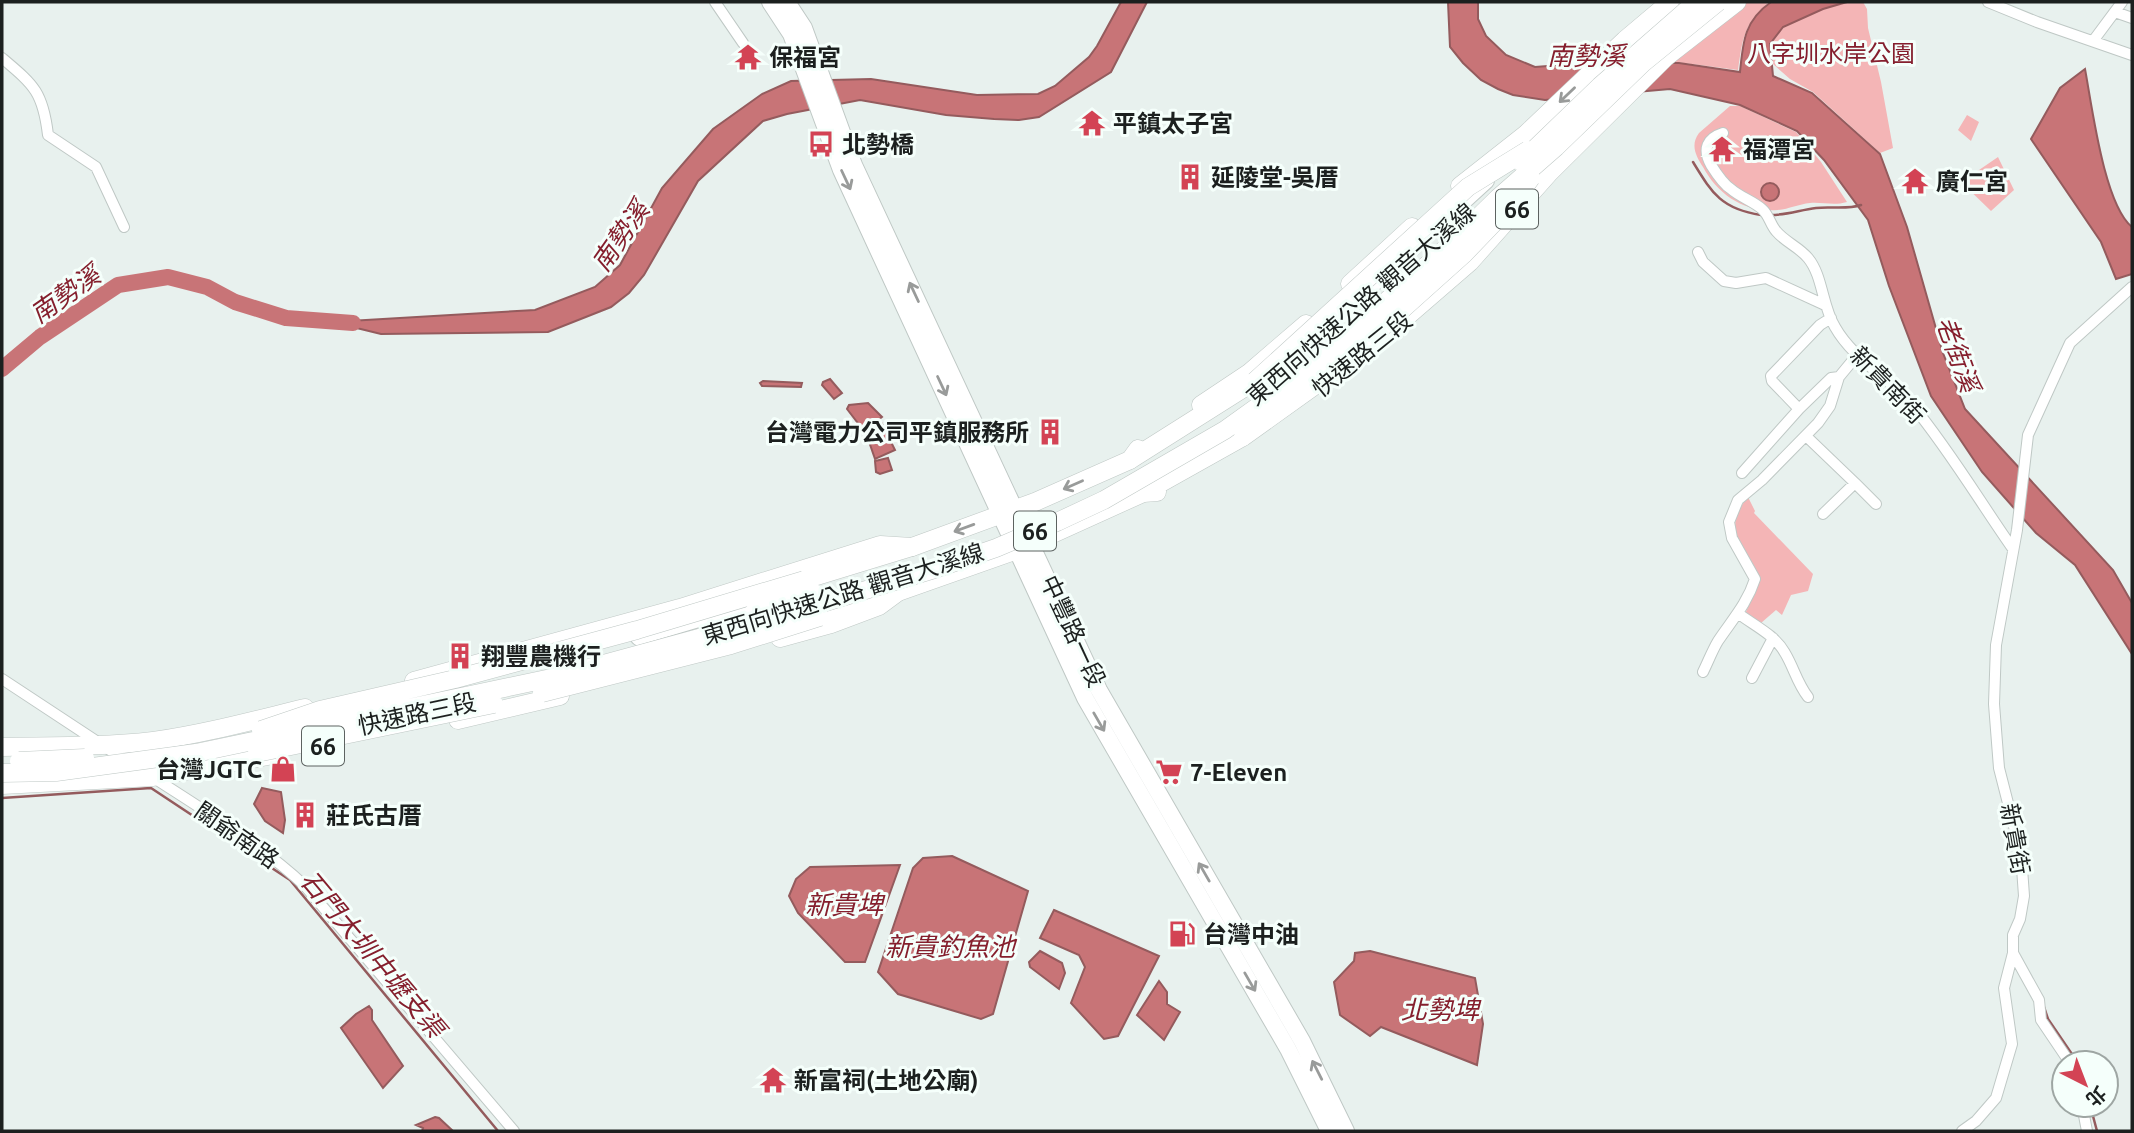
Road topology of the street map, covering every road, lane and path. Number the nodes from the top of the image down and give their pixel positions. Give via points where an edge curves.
1 (715, 2) edge
2 (769, 2) edge
3 (787, 2) edge
4 (1670, 2) edge
5 (1696, 2) edge
6 (1718, 2) edge
7 (1737, 2) edge
8 (1988, 2) edge
9 (2122, 2) edge
10 (2115, 12) junction
11 (2132, 18) edge
12 (2093, 41) junction
13 (743, 43) dead end
14 (2132, 55) edge
15 (2, 58) edge
16 (812, 70) junction
17 (1723, 133) dead end
18 (1526, 134) junction
19 (1551, 142) junction
20 (124, 227) dead end
21 (1383, 252) junction
22 (1698, 252) dead end
23 (1397, 264) junction
24 (2132, 287) edge
25 (1425, 293) junction
26 (1825, 305) junction
27 (1831, 318) junction
28 (1858, 354) junction
29 (1839, 377) junction
30 (1799, 409) junction
31 (1806, 436) junction
32 (1130, 460) junction
33 (1742, 472) dead end
34 (1854, 482) junction
35 (1143, 493) junction
36 (1876, 504) dead end
37 (1009, 512) junction
38 (1823, 514) dead end
39 (1024, 546) junction
40 (912, 547) junction
41 (2013, 549) junction
42 (898, 592) junction
43 (680, 608) junction
44 (1739, 614) junction
45 (685, 626) junction
46 (1773, 638) junction
47 (692, 656) junction
48 (480, 662) junction
49 (1703, 671) dead end
50 (1752, 678) dead end
51 (2, 679) edge
52 (485, 680) junction
53 (1808, 697) dead end
54 (491, 706) junction
55 (209, 730) junction
56 (243, 736) junction
57 (101, 746) junction
58 (2, 747) edge
59 (196, 753) junction
60 (2, 762) edge
61 (2, 773) edge
62 (153, 777) junction
63 (2, 785) edge
64 (1181, 847) junction
65 (2013, 953) junction
66 (2061, 1049) edge
67 (514, 1131) edge
68 (1328, 1131) edge
69 (1346, 1131) edge
70 (1962, 1131) edge

1 - 13 street
2 - 16 main road
3 - 16 main road via 804,27
4 -> 18 main road, 66
5 - 19 main road, 東西向快速公路 觀音大溪線 / 66, bridge via 1609,78
6 - 19 main road, 東西向快速公路 觀音大溪線 / 66, bridge
7 - 25 main road, 快速路三段 / 66 via 1665,58 1550,172 1470,262
8 - 12 street
9 - 10 street
10 - 11 street
10 - 12 street
12 - 14 street
15 - 20 street via 39,94 48,135 96,167
16 - 37 main road, 中豐路一段
17 - 26 street, 新貴南街 via 1707,143 1711,165 1729,188 1768,216 1777,233 1814,266
18 - 21 main road, 快速路三段 / 66
18 - 23 street, 快速路三段 via 1486,183
19 - 32 main road, bridge via 1468,187 1255,381
19 - 35 main road, bridge via 1512,204 1464,254 1317,384 1243,437
19 - 56 main road, 東西向快速公路 觀音大溪線 / 66, bridge via 1266,391 1107,488 1010,530 664,639 495,685
19 - 59 main road, 東西向快速公路 觀音大溪線 / 66, bridge via 1309,370 1225,430 1057,523 932,570 780,617 556,677
21 - 23 street
21 - 32 main road, 快速路三段 / 66 via 1249,373 1134,451
22 - 26 street via 1724,281 1766,278
23 - 25 street
23 - 32 street, 快速路三段 via 1252,393 1148,457
24 - 41 street, 新貴街 via 2070,343 2028,435
25 - 35 main road, 快速路三段 / 66 via 1302,404 1160,492
26 - 27 street, 新貴南街
27 - 28 street, 新貴南街
27 - 30 street via 1771,376
28 - 29 street
28 - 41 street, 新貴南街 via 1934,432
29 - 30 street via 1831,378
29 - 31 street via 1830,406
30 - 33 street
31 - 34 street
31 - 44 street via 1738,500 1729,522 1732,538 1755,579
32 -> 37 main road, 快速路三段 / 66
34 - 36 street
34 - 38 street
35 - 39 main road, 快速路三段 / 66
37 - 39 main road, 中豐路一段
37 -> 40 main road, 快速路三段 / 66
39 - 42 main road, 快速路三段 / 66
39 - 64 main road, 中豐路一段 via 1085,698
40 - 43 main road, 快速路三段 / 66 via 880,545
40 - 45 street, 快速路三段
40 - 56 main road, bridge via 637,631 320,709
41 - 65 street, 新貴街 via 1996,645 1994,704 1999,768 2021,854 2024,896
42 - 47 main road, 快速路三段 / 66 via 879,606 831,624
42 - 59 main road, bridge via 619,674 422,720 226,759
43 - 45 street
43 - 48 main road, 快速路三段 / 66
44 - 46 street
44 - 49 street
45 - 47 street
45 - 52 street, 快速路三段
46 - 50 street
46 - 53 street
47 - 54 main road, 快速路三段 / 66
48 - 52 street
48 - 55 main road, 快速路三段 / 66
51 - 57 street, 關爺南路
52 - 54 street
52 - 55 street, 快速路三段 via 220,735
54 - 62 main road, 快速路三段 / 66
55 - 57 main road, 快速路三段 / 66
56 - 60 main road, 東西向快速公路 觀音大溪線 / 66, bridge via 129,756
57 - 58 main road, 66
57 - 62 street, 關爺南路
59 - 61 main road, 東西向快速公路 觀音大溪線 / 66, bridge via 56,772
62 - 63 main road, 66
62 - 67 street, 關爺南路 via 305,886
64 -> 68 main road, 中豐路一段
69 -> 64 main road, 中豐路一段 via 1303,1041
65 - 66 street via 2039,1000 2041,1020
65 - 70 street, 新貴街 via 2004,988 2012,1044 2008,1063 1996,1098

